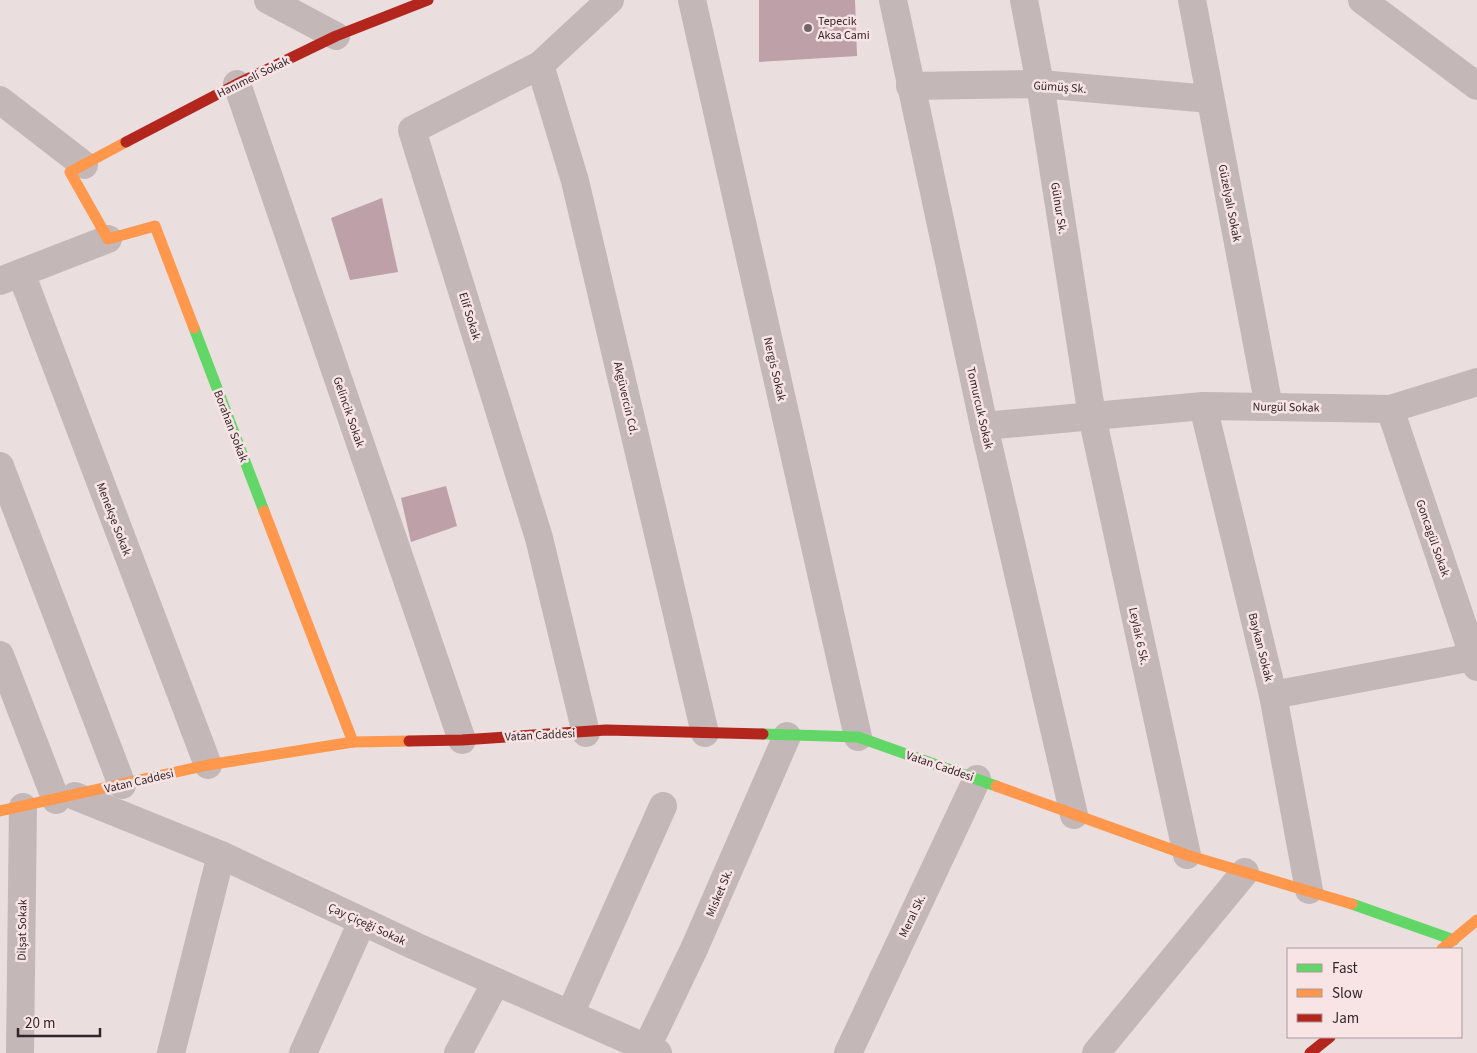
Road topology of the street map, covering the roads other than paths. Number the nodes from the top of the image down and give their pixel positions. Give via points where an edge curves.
1 (268, 0) edge
2 (428, 0) edge
3 (610, 0) edge
4 (692, 0) edge
5 (893, 0) edge
6 (1024, 0) edge
7 (1192, 0) edge
8 (1362, 0) edge
9 (336, 36) junction
10 (540, 65) junction
11 (237, 84) junction
12 (1040, 84) junction
13 (910, 86) junction
14 (1477, 86) edge
15 (1210, 99) junction
16 (0, 100) edge
17 (77, 168) junction
18 (108, 238) junction
19 (10, 277) edge
20 (1477, 382) edge
21 (1203, 406) junction
22 (1269, 407) junction
23 (1390, 408) junction
24 (1092, 416) junction
25 (984, 426) junction
26 (0, 466) edge
27 (0, 655) edge
28 (1475, 662) edge
29 (1273, 694) junction
30 (586, 733) junction
31 (705, 733) junction
32 (788, 736) junction
33 (858, 738) junction
34 (462, 740) junction
35 (353, 742) junction
36 (208, 765) junction
37 (978, 779) junction
38 (122, 785) junction
39 (65, 798) junction
40 (663, 806) dead end
41 (12, 809) edge
42 (1074, 815) junction
43 (221, 855) junction
44 (1187, 855) junction
45 (1246, 872) junction
46 (1309, 890) junction
47 (1477, 920) edge
48 (362, 922) junction
49 (1454, 940) junction
50 (1443, 948) edge
51 (496, 982) junction
52 (570, 1014) junction
53 (1329, 1038) edge
54 (650, 1052) edge
55 (20, 1053) edge
56 (171, 1053) edge
57 (303, 1053) edge
58 (458, 1053) edge
59 (848, 1053) edge
60 (1096, 1053) edge
61 (1310, 1053) edge

1 - 9 street
2 - 9 street, Hanımeli Sokak
3 - 10 street, Elif Sokak
4 - 33 street, Nergis Sokak
5 - 13 street, Tomurcuk Sokak
6 - 12 street, Gülnur Sk.
7 - 15 street, Güzelyalı Sokak
8 - 14 street
9 - 11 street, Hanımeli Sokak
10 - 30 street, Elif Sokak via 412,130 539,538
10 - 31 street, Akgüvercin Cd. via 575,181
11 - 17 street, Hanımeli Sokak
11 - 34 street, Gelincik Sokak
12 - 13 street, Gümüş Sk.
12 - 15 street, Gümüş Sk.
12 - 24 street, Gülnur Sk.
13 - 25 street, Tomurcuk Sokak
15 - 22 street, Güzelyalı Sokak
16 - 17 street
17 - 18 street
18 - 19 street
18 - 35 street, Borahan Sokak via 154,226
19 - 36 street, Menekşe Sokak
20 - 23 street, Nurgül Sokak
21 - 22 street, Nurgül Sokak
21 - 24 street, Nurgül Sokak
21 - 29 street, Baykan Sokak
22 - 23 street, Nurgül Sokak
23 - 28 street, Goncagül Sokak
24 - 25 street, Nurgül Sokak
24 - 44 street, Leylak 6 Sk.
25 - 42 street, Tomurcuk Sokak
26 - 38 street
27 - 39 street
28 - 29 street
29 - 46 street, Baykan Sokak
30 - 31 street, Vatan Caddesi via 606,730
30 - 34 street, Vatan Caddesi
31 - 32 street, Vatan Caddesi
32 - 33 street, Vatan Caddesi
32 - 54 street, Misket Sk.
33 - 37 street, Vatan Caddesi
34 - 35 street, Vatan Caddesi
35 - 36 street, Vatan Caddesi
36 - 38 street, Vatan Caddesi
37 - 42 street, Vatan Caddesi
37 - 59 street, Meral Sk.
38 - 39 street, Vatan Caddesi
39 - 41 street, Vatan Caddesi
39 - 43 street, Çay Çiçeği Sokak
40 - 52 street
41 - 55 street, Dilşat Sokak
42 - 44 street, Vatan Caddesi
43 - 48 street, Çay Çiçeği Sokak
43 - 56 street
44 - 45 street, Vatan Caddesi
45 - 46 street, Vatan Caddesi
45 - 60 street
46 - 49 street, Vatan Caddesi
47 - 49 street
48 - 51 street, Çay Çiçeği Sokak
48 - 57 street
49 - 50 street
51 - 52 street, Çay Çiçeği Sokak
51 - 58 street
52 - 54 street, Çay Çiçeği Sokak
53 - 61 street

